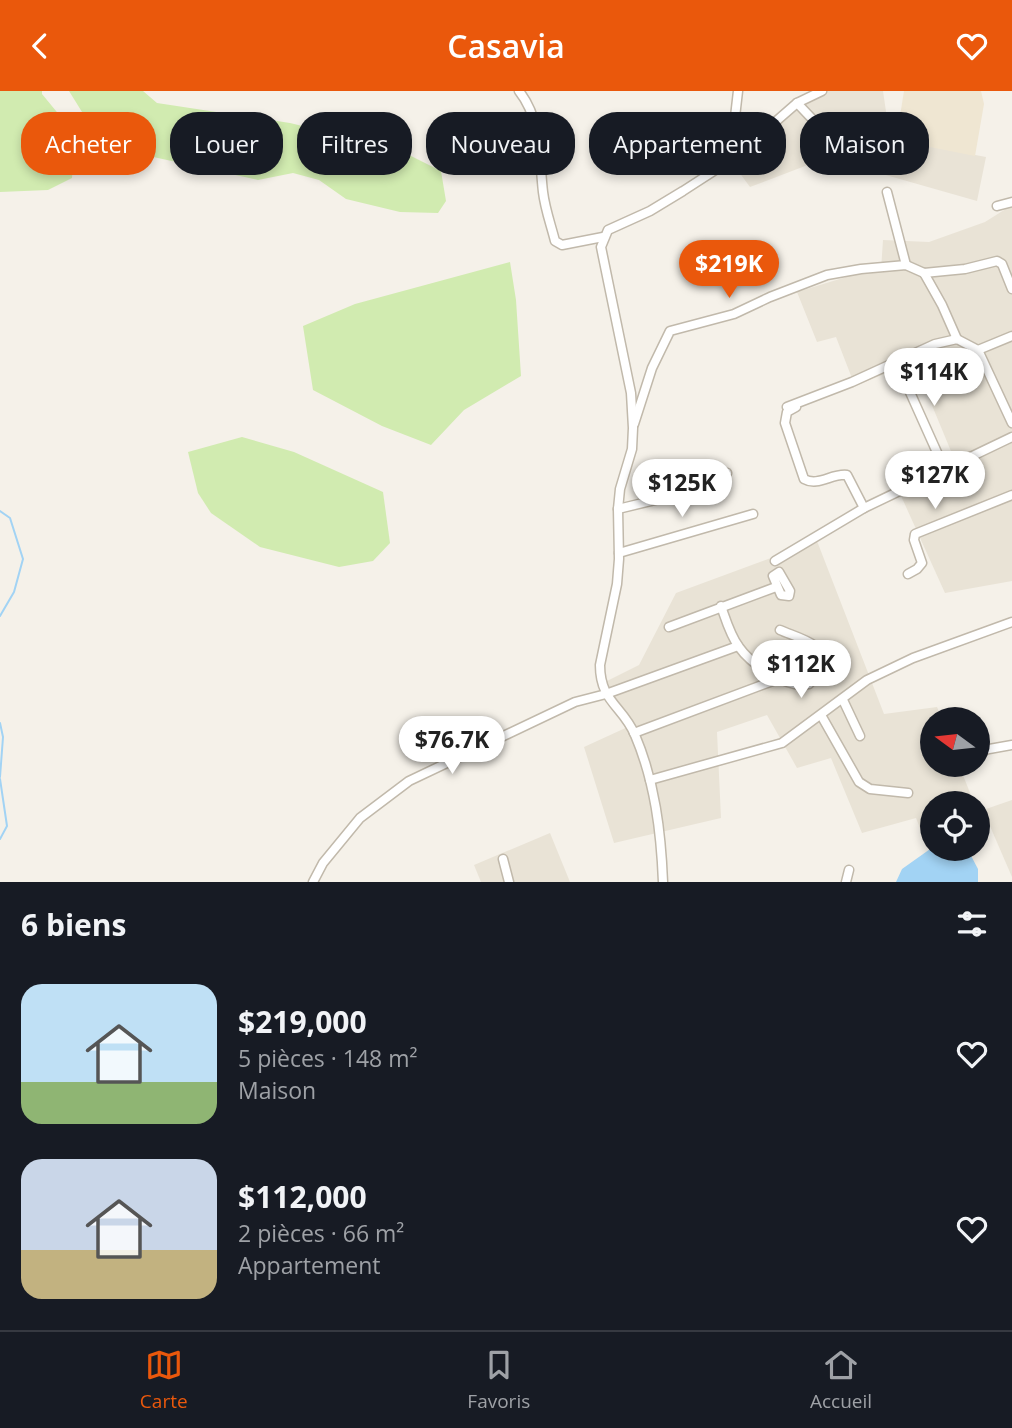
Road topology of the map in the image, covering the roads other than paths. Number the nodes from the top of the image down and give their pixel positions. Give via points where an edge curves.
1 (519, 91) edge
2 (738, 91) edge
3 (822, 91) edge
4 (797, 103) junction
5 (736, 112) edge
6 (806, 112) edge
7 (786, 113) edge
8 (707, 175) edge
9 (887, 192) dead end
10 (1012, 202) edge
11 (997, 206) dead end
12 (603, 237) junction
13 (906, 265) junction
14 (924, 273) junction
15 (1012, 289) edge
16 (1012, 336) edge
17 (957, 339) junction
18 (978, 351) junction
19 (896, 361) junction
20 (819, 399) dead end
21 (787, 407) dead end
22 (1012, 423) edge
23 (633, 428) junction
24 (1012, 437) edge
25 (944, 468) junction
26 (727, 473) dead end
27 (1012, 495) edge
28 (618, 509) junction
29 (864, 509) junction
30 (753, 514) dead end
31 (620, 552) junction
32 (775, 561) dead end
33 (908, 574) dead end
34 (776, 587) dead end
35 (721, 606) junction
36 (1012, 622) edge
37 (668, 627) dead end
38 (780, 630) dead end
39 (738, 646) junction
40 (778, 679) junction
41 (606, 694) junction
42 (843, 700) junction
43 (821, 715) junction
44 (634, 733) junction
45 (860, 736) dead end
46 (1012, 745) edge
47 (990, 749) edge
48 (650, 780) junction
49 (908, 793) dead end
50 (503, 859) dead end
51 (849, 870) dead end
52 (313, 882) edge
53 (509, 882) edge
54 (663, 882) edge
55 (846, 882) edge

1 - 12 street via 536,127 543,196 555,241 562,245
2 - 5 street
3 - 4 street
4 - 6 street
4 - 7 street
8 - 12 street
9 - 13 street
10 - 11 street
12 - 23 street via 601,251 626,367
13 - 14 street
13 - 23 street via 827,275 734,314 672,329 652,368
14 - 15 street via 997,261
14 - 17 street
16 - 18 street
17 - 18 street
17 - 19 street
18 - 22 street
19 - 21 street
19 - 25 street
20 - 29 street via 790,410 784,419 802,473 813,483 847,475
23 - 28 street
24 - 25 street
25 - 29 street
26 - 28 street via 688,492
27 - 33 street via 915,534 922,563
28 - 31 street
29 - 32 street
30 - 31 street
31 - 41 street via 600,665
34 - 35 street
35 - 37 street
35 - 39 street
36 - 42 street via 913,658 867,680
38 - 40 street via 819,647 827,662 806,685
39 - 40 street
39 - 41 street
40 - 44 street
41 - 44 street
41 - 52 street via 563,708 409,781 360,818
42 - 43 street
42 - 45 street
43 - 48 street via 782,743
43 - 49 street via 859,782 870,789
44 - 48 street
46 - 47 street
48 - 54 street
50 - 53 street
51 - 55 street

